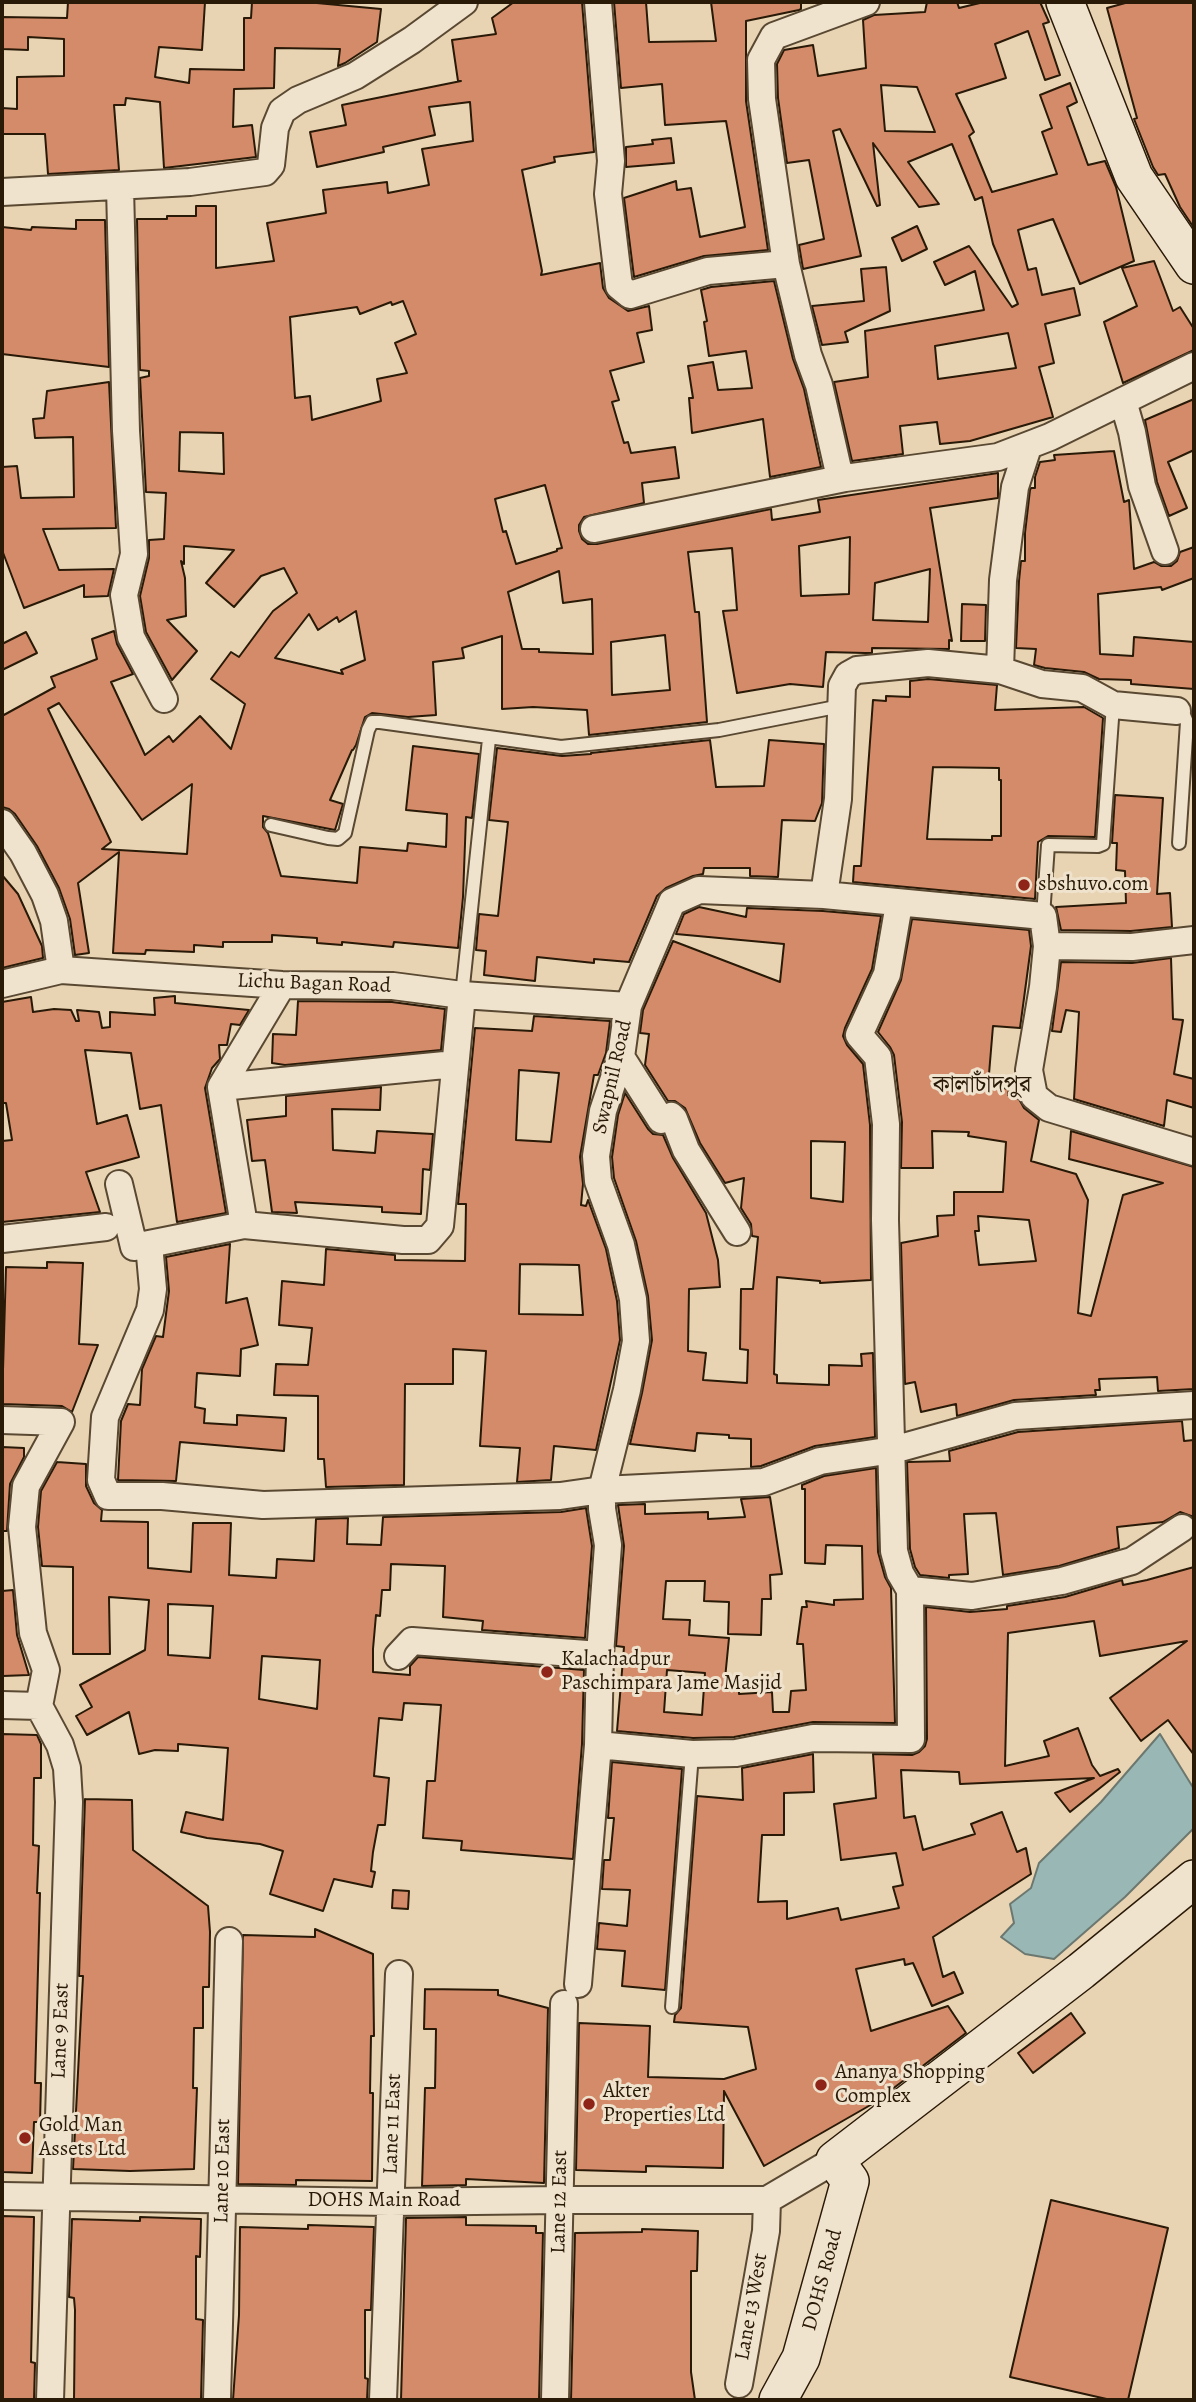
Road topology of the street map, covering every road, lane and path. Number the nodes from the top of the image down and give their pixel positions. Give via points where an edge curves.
1 (464, 2) edge
2 (598, 2) edge
3 (866, 2) edge
4 (1065, 2) edge
5 (120, 187) junction
6 (2, 192) edge
7 (786, 264) junction
8 (1194, 265) edge
9 (1194, 366) edge
10 (1123, 401) junction
11 (1028, 447) junction
12 (845, 478) junction
13 (594, 529) dead end
14 (1165, 551) dead end
15 (1000, 670) junction
16 (164, 699) dead end
17 (1113, 705) junction
18 (841, 706) junction
19 (1177, 711) joint
20 (489, 739) junction
21 (2, 823) edge
22 (271, 825) dead end
23 (1179, 843) dead end
24 (824, 895) junction
25 (899, 904) junction
26 (1043, 916) junction
27 (1194, 940) edge
28 (1047, 946) junction
29 (61, 970) junction
30 (2, 984) edge
31 (282, 985) junction
32 (461, 995) junction
33 (628, 1006) junction
34 (621, 1057) junction
35 (455, 1064) junction
36 (221, 1087) junction
37 (1194, 1152) edge
38 (119, 1184) dead end
39 (244, 1225) junction
40 (106, 1227) dead end
41 (737, 1232) dead end
42 (2, 1239) edge
43 (149, 1244) junction
44 (1194, 1405) edge
45 (2, 1420) edge
46 (893, 1450) junction
47 (602, 1490) junction
48 (1182, 1528) dead end
49 (910, 1590) junction
50 (600, 1655) junction
51 (398, 1656) dead end
52 (2, 1705) edge
53 (39, 1706) junction
54 (598, 1745) junction
55 (692, 1754) junction
56 (1194, 1879) edge
57 (1194, 1911) edge
58 (229, 1941) dead end
59 (399, 1974) dead end
60 (672, 2007) dead end
61 (843, 2170) junction
62 (2, 2196) edge
63 (56, 2197) junction
64 (222, 2200) junction
65 (560, 2200) junction
66 (767, 2200) junction
67 (390, 2202) junction
68 (739, 2384) dead end
69 (50, 2400) edge
70 (217, 2400) edge
71 (383, 2400) edge
72 (555, 2400) edge
73 (778, 2400) edge

1 - 5 street via 355,76 282,111 271,165 265,172
2 - 7 street via 611,161 608,194 619,286 630,295 708,271
3 - 7 street via 774,36 761,60 762,99
4 - 8 street via 1134,177
5 - 6 street
5 - 16 street via 134,554 124,596 131,637
7 - 12 street via 838,469
9 - 10 street
10 - 11 street
10 - 14 street via 1142,486
11 - 12 street via 998,457
11 - 15 street via 1015,487 1003,580
12 - 13 street
15 - 17 street via 1042,684 1082,688
15 - 18 street via 928,663 857,670 842,686
17 - 19 street
17 - 26 lane via 1103,844 1048,845
18 - 20 lane via 719,730 561,747
18 - 24 street via 838,799
19 - 23 lane via 1187,722
20 - 22 lane via 372,722 345,833 338,839 328,838
20 - 32 lane
21 - 29 street via 46,895
24 - 25 street, Swapnil Road
24 - 33 street, Swapnil Road via 699,890 672,902
25 - 26 street, Swapnil Road
25 - 46 street via 887,974 859,1035 878,1057 886,1124
26 - 28 street
27 - 28 street via 1132,947
28 - 37 street via 1029,1070 1034,1096 1049,1108
29 - 30 street, Lichu Bagan Road
29 - 31 street, Lichu Bagan Road
31 - 32 street, Lichu Bagan Road via 393,986
31 - 36 street
32 - 33 street, Lichu Bagan Road
32 - 35 street
33 - 34 street, Swapnil Road
34 - 41 street via 661,1120 674,1119 686,1150
34 - 47 street, Swapnil Road via 603,1111 596,1156 598,1181 621,1245 633,1298 636,1341
35 - 36 street
35 - 39 street via 440,1226 428,1240
36 - 39 street
38 - 43 street via 134,1247
39 - 43 street
40 - 42 street
43 - 47 street via 150,1310 105,1417 101,1480 108,1496 263,1505 560,1496
44 - 46 street via 1015,1416
45 - 53 street via 61,1422 26,1486 22,1527 33,1633 46,1670
46 - 47 street via 820,1461 764,1482
46 - 49 street via 894,1551
47 - 50 street, Swapnil Road via 608,1545
48 - 49 street via 1132,1561 1062,1581 972,1596
49 - 55 street via 911,1739 813,1738 736,1753
50 - 51 street via 412,1641
50 - 54 street, Swapnil Road
52 - 53 street
53 - 63 street, Lane 9 East via 61,1745 69,1802
54 - 55 street
54 - 65 street, Lane 12 East via 571,1994
55 - 60 lane
56 - 61 street
57 - 61 street via 1010,2054
58 - 64 street, Lane 10 East
59 - 67 street, Lane 11 East
61 - 66 street
61 - 73 street, DOHS Road via 801,2358
62 - 63 street, DOHS Main Road
63 - 64 street, DOHS Main Road
63 - 69 street, Lane 9 East
64 - 67 street, DOHS Main Road
64 - 70 street, Lane 10 East
65 - 66 street, DOHS Main Road
65 - 67 street, DOHS Main Road
65 - 72 street, Lane 12 East
66 - 68 street, Lane 13 West via 766,2231
67 - 71 street, Lane 11 East

